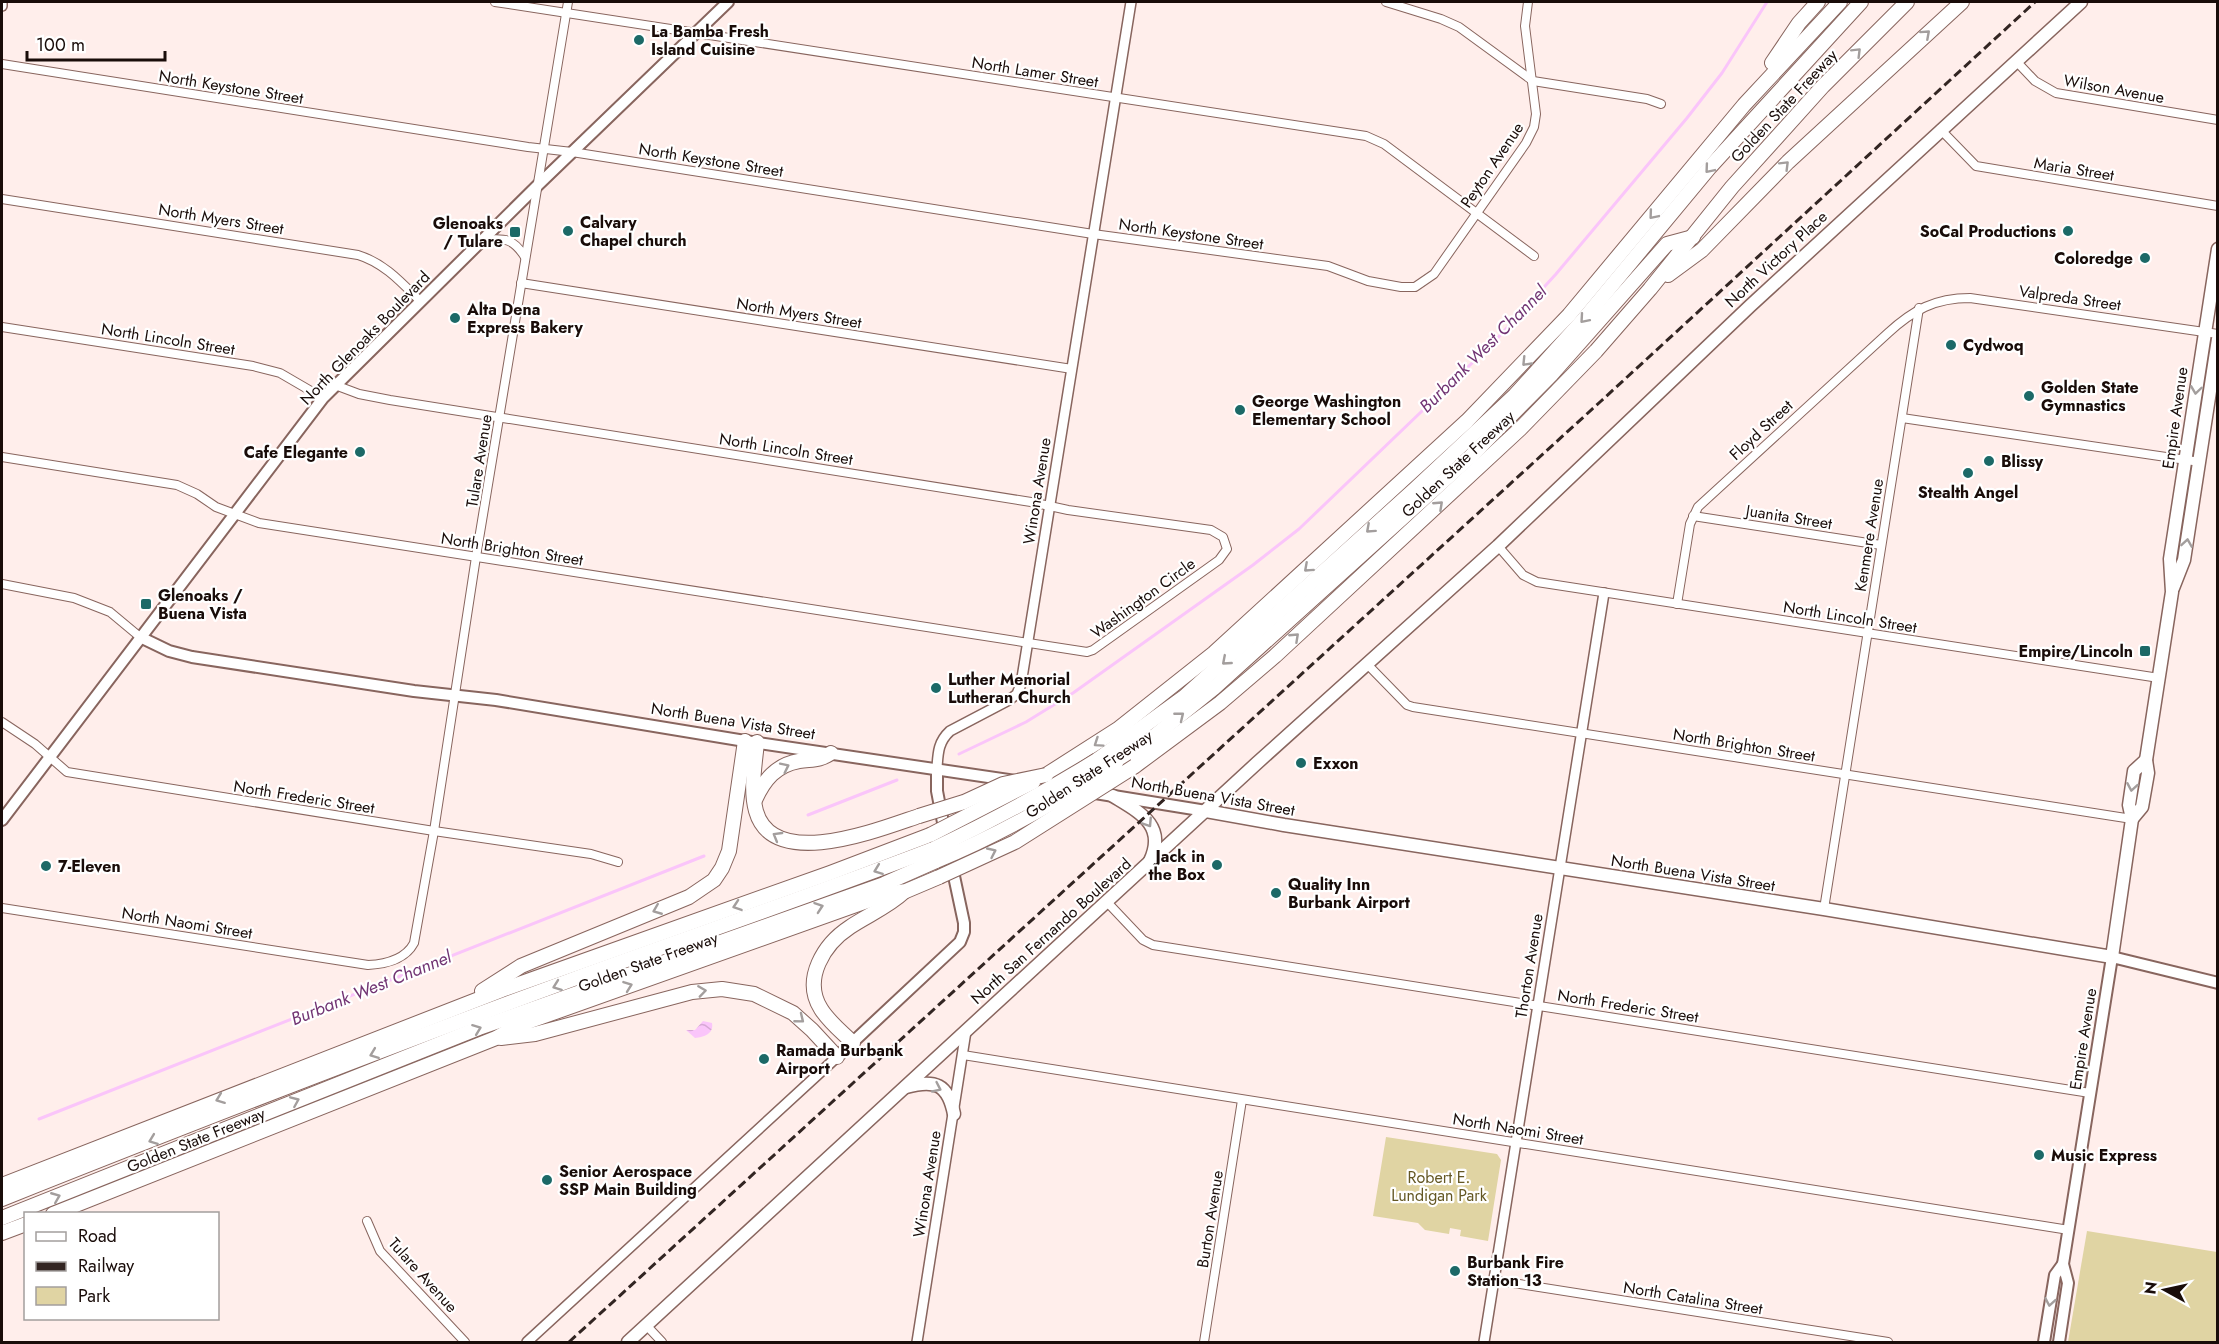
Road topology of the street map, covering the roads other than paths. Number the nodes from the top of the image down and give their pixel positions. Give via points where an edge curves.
1 (2, 2) edge
2 (495, 2) edge
3 (568, 2) edge
4 (728, 2) edge
5 (1131, 2) edge
6 (1386, 2) edge
7 (1528, 2) edge
8 (1818, 2) edge
9 (1840, 2) edge
10 (1861, 2) edge
11 (1907, 2) edge
12 (1962, 2) edge
13 (2081, 2) edge
14 (2, 6) edge
15 (567, 12) junction
16 (696, 32) junction
17 (2016, 61) junction
18 (2, 64) edge
19 (1533, 81) junction
20 (1115, 99) junction
21 (1661, 104) dead end
22 (1744, 105) junction
23 (2217, 120) edge
24 (1940, 129) junction
25 (544, 150) junction
26 (572, 152) junction
27 (538, 185) junction
28 (2, 199) edge
29 (2217, 206) edge
30 (1476, 213) junction
31 (1093, 234) junction
32 (1693, 237) junction
33 (483, 240) junction
34 (2217, 249) edge
35 (1534, 256) dead end
36 (525, 257) junction
37 (521, 283) junction
38 (1415, 287) joint
39 (1650, 289) junction
40 (420, 301) junction
41 (1919, 308) junction
42 (2, 327) edge
43 (2204, 332) junction
44 (2217, 334) edge
45 (2217, 339) edge
46 (1072, 369) junction
47 (335, 385) junction
48 (323, 398) junction
49 (500, 418) junction
50 (1902, 418) junction
51 (2, 457) edge
52 (2186, 460) junction
53 (2200, 462) junction
54 (1049, 506) junction
55 (234, 514) junction
56 (1693, 516) junction
57 (1227, 544) joint
58 (1881, 545) junction
59 (1498, 546) junction
60 (476, 557) junction
61 (2, 584) edge
62 (2172, 592) junction
63 (1604, 594) junction
64 (1677, 604) junction
65 (1867, 634) junction
66 (140, 637) junction
67 (1027, 642) junction
68 (1367, 664) junction
69 (2159, 678) junction
70 (455, 694) junction
71 (2, 722) edge
72 (1582, 732) junction
73 (751, 741) junction
74 (831, 753) junction
75 (50, 757) junction
76 (937, 768) junction
77 (1046, 775) junction
78 (1844, 775) junction
79 (1113, 796) junction
80 (754, 802) junction
81 (1206, 811) junction
82 (2132, 819) junction
83 (2, 820) edge
84 (434, 831) junction
85 (933, 848) junction
86 (618, 862) dead end
87 (1148, 865) junction
88 (1559, 869) junction
89 (906, 891) junction
90 (1107, 902) junction
91 (2, 908) edge
92 (1824, 909) junction
93 (2112, 957) junction
94 (368, 965) joint
95 (2217, 983) edge
96 (1538, 1005) junction
97 (458, 1007) junction
98 (966, 1031) junction
99 (496, 1038) junction
100 (853, 1043) junction
101 (963, 1055) junction
102 (837, 1057) junction
103 (905, 1087) junction
104 (2090, 1093) junction
105 (1242, 1100) junction
106 (954, 1114) junction
107 (1516, 1143) junction
108 (2, 1185) edge
109 (2, 1199) edge
110 (58, 1212) edge
111 (2, 1218) edge
112 (367, 1221) dead end
113 (24, 1225) edge
114 (2069, 1230) junction
115 (2, 1233) edge
116 (2063, 1264) junction
117 (1494, 1280) junction
118 (646, 1325) junction
119 (465, 1342) edge
120 (527, 1342) edge
121 (628, 1342) edge
122 (662, 1342) edge
123 (917, 1342) edge
124 (1204, 1342) edge
125 (1484, 1342) edge
126 (1888, 1342) edge
127 (2044, 1342) edge
128 (2059, 1342) edge

1 - 14 street
2 - 15 street, North Lamer Street
3 - 15 street, Tulare Avenue
4 - 16 main road, North Glenoaks Boulevard
5 - 20 street, Winona Avenue
6 - 19 street via 1459,27
7 - 19 street, Peyton Avenue via 1525,26
8 - 22 highway via 1799,23
9 - 22 highway, Golden State Freeway
10 -> 85 highway, bridge via 1710,167 1583,321 1515,395 1415,489 1184,697 1097,760 999,817
32 -> 11 highway, Golden State Freeway via 1822,86
39 -> 12 highway via 1702,250 1788,162
13 - 17 main road, North Victory Place
15 - 16 street, North Lamer Street
15 - 25 street, Tulare Avenue
16 - 20 street, North Lamer Street
16 - 26 main road, North Glenoaks Boulevard
17 - 23 street, Wilson Avenue via 2035,81 2056,93
17 - 24 main road, North Victory Place
18 - 25 street, North Keystone Street
19 - 21 street
19 - 30 street, Peyton Avenue via 1534,127
20 - 30 street, North Lamer Street via 1366,136 1384,144
20 - 31 street, Winona Avenue
22 -> 77 highway, Golden State Freeway via 1569,315 1467,422 1214,653 1151,705
24 - 29 street, Maria Street via 1976,166
24 - 59 main road, North Victory Place
25 - 26 street, North Keystone Street
25 - 27 street, Tulare Avenue
26 - 27 main road, North Glenoaks Boulevard
26 - 31 street, North Keystone Street
27 - 33 main road, North Glenoaks Boulevard
27 - 36 street, Tulare Avenue
28 - 40 street, North Myers Street via 358,255 389,271
30 - 35 street, North Lamer Street
30 - 38 street, Peyton Avenue via 1434,274
31 - 38 street, North Keystone Street via 1328,266 1368,281
31 - 46 street, Winona Avenue
32 - 39 highway, Golden State Freeway
85 -> 32 highway, bridge via 972,846 1014,825 1142,746 1214,688 1470,457 1551,375 1667,244
33 - 36 street via 512,242
33 - 40 main road, North Glenoaks Boulevard
34 - 43 main road, Empire Avenue
36 - 37 street, Tulare Avenue
37 - 46 street, North Myers Street
37 - 49 street, Tulare Avenue
89 -> 39 highway, Golden State Freeway, bridge via 1015,842 1135,766 1220,703 1520,429
40 - 47 main road, North Glenoaks Boulevard
41 - 43 street, Valpreda Street via 1970,298
41 - 50 street, Kenmere Avenue
41 - 56 street, Floyd Street via 1706,499
42 - 48 street, North Lincoln Street via 253,366 280,373
43 - 44 street, Valpreda Street
43 -> 52 main road, Empire Avenue
45 - 53 main road, Empire Avenue
46 - 54 street, Winona Avenue
47 - 48 main road, North Glenoaks Boulevard
47 - 49 street, North Lincoln Street via 362,395
48 - 55 main road, North Glenoaks Boulevard
49 - 54 street, North Lincoln Street
49 - 60 street, Tulare Avenue
50 - 52 street
50 - 58 street, Kenmere Avenue
51 - 55 street, North Brighton Street via 177,485
52 - 53 street
52 - 62 main road, Empire Avenue via 2170,559
62 -> 53 main road, Empire Avenue via 2184,560
54 - 57 street, North Lincoln Street via 1211,530 1219,533
54 - 67 street, Winona Avenue
55 - 60 street, North Brighton Street via 259,523
55 - 66 main road, North Glenoaks Boulevard
56 - 58 street, Juanita Street
56 - 64 street, Floyd Street
57 - 67 street, Washington Circle via 1220,560 1094,650
58 - 65 street, Kenmere Avenue
59 - 63 street, North Lincoln Street via 1523,575 1536,582
59 - 68 main road, North San Fernando Boulevard
60 - 67 street, North Brighton Street
60 - 70 street, Tulare Avenue
61 - 66 street, North Buena Vista Street via 74,598 110,612
62 - 69 main road, Empire Avenue
63 - 64 street, North Lincoln Street
63 - 72 street, Thorton Avenue
64 - 65 street, North Lincoln Street
65 - 69 street, North Lincoln Street
65 - 78 street, Kenmere Avenue
66 - 70 main road, North Buena Vista Street via 192,657
66 - 75 main road, North Glenoaks Boulevard
67 - 76 street, Winona Avenue via 1017,694 950,730 941,741
68 - 72 street, North Brighton Street via 1413,707
68 - 81 main road, North San Fernando Boulevard
69 - 82 main road, Empire Avenue via 2145,760 2134,771 2129,805
70 - 73 main road, North Buena Vista Street
70 - 84 street, Tulare Avenue
71 - 75 street, North Frederic Street
72 - 78 street, North Brighton Street
72 - 88 street, Thorton Avenue
73 - 74 main road, North Buena Vista Street
73 - 80 highway
73 -> 97 highway via 729,850 714,880 690,897 521,966
74 - 76 main road, North Buena Vista Street
80 -> 74 highway via 771,774 785,765 820,760
75 - 83 main road, North Glenoaks Boulevard
75 - 84 street, North Frederic Street via 67,772
76 - 79 main road, North Buena Vista Street
76 - 100 main road, Winona Avenue via 937,791 964,932 960,942
77 -> 80 highway, bridge via 1003,784 964,802 838,840 798,843 773,836 760,821
77 - 85 highway, Golden State Freeway, bridge via 996,803
78 - 82 street, North Brighton Street
78 - 92 street, Kenmere Avenue
79 - 81 main road, North Buena Vista Street
79 -> 87 main road via 1142,814 1153,827 1156,845
81 - 87 main road, North San Fernando Boulevard
81 - 88 main road, North Buena Vista Street
82 - 93 main road, Empire Avenue
84 - 86 street, North Frederic Street via 591,854
84 - 94 street, Tulare Avenue via 414,943 403,957
85 -> 97 highway, Golden State Freeway
85 -> 109 highway via 407,1041
111 -> 85 highway via 479,1028 884,884
87 - 90 main road, North San Fernando Boulevard
88 - 92 main road, North Buena Vista Street
88 - 96 street, Thorton Avenue
99 -> 89 highway, Golden State Freeway via 530,1021 887,894
89 - 100 highway via 849,927 820,958 814,976 815,994 821,1009
90 - 96 street, North Frederic Street via 1143,940 1153,945
90 - 98 main road, North San Fernando Boulevard
91 - 94 street, North Naomi Street
92 - 93 main road, North Buena Vista Street
93 - 95 main road, North Buena Vista Street
93 - 104 main road, Empire Avenue
96 - 104 street, North Frederic Street
96 - 107 street, Thorton Avenue
97 -> 108 highway, Golden State Freeway
98 - 101 street, Winona Avenue
98 - 103 main road, North San Fernando Boulevard
99 -> 102 highway via 535,1034 692,992 722,989 754,994 793,1013
99 - 110 highway, Golden State Freeway
100 - 102 main road
101 - 105 street, North Naomi Street
101 - 106 street, Winona Avenue
102 - 120 street
103 -> 106 main road via 938,1085 948,1094
103 - 118 main road, North San Fernando Boulevard
104 - 114 main road, Empire Avenue
105 - 107 street, North Naomi Street
105 - 124 street, Burton Avenue
106 - 123 street, Winona Avenue
107 - 114 street, North Naomi Street
107 - 117 street, Thorton Avenue
112 - 119 street, Tulare Avenue via 380,1251
113 - 115 highway
114 - 116 main road, Empire Avenue
116 -> 127 main road, Empire Avenue via 2055,1275
116 - 128 main road, Empire Avenue via 2068,1283
117 - 125 street, Thorton Avenue
117 - 126 street, North Catalina Street
118 - 121 main road, North San Fernando Boulevard
118 - 122 street

